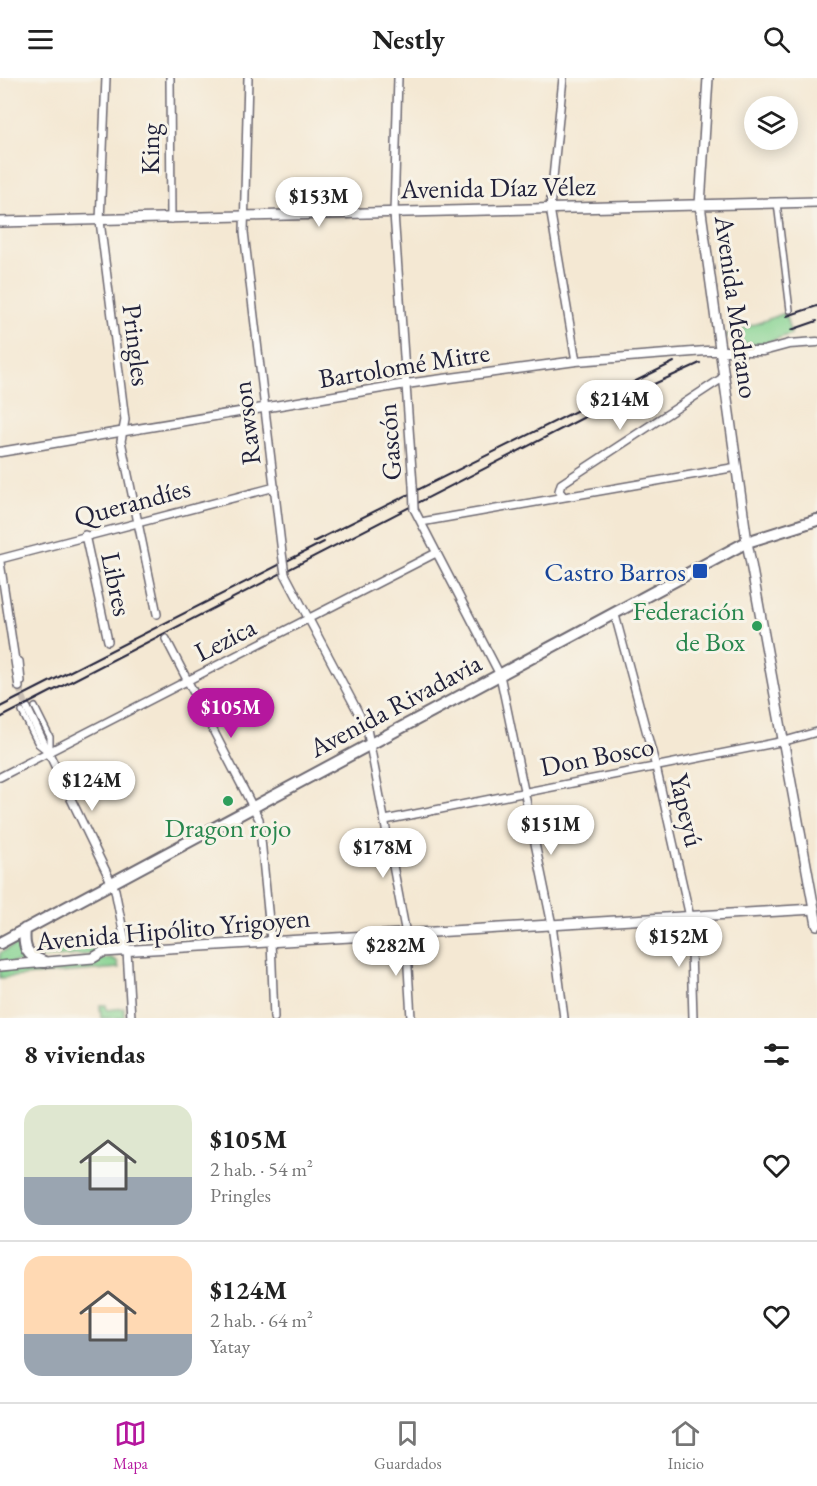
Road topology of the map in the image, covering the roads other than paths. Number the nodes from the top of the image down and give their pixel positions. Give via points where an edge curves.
1 (105, 78) edge
2 (170, 78) edge
3 (248, 78) edge
4 (398, 78) edge
5 (563, 78) edge
6 (708, 78) edge
7 (817, 202) edge
8 (777, 203) junction
9 (700, 205) junction
10 (550, 208) junction
11 (394, 213) junction
12 (243, 217) junction
13 (171, 219) junction
14 (100, 221) junction
15 (0, 222) edge
16 (790, 310) dead end
17 (817, 342) edge
18 (720, 351) junction
19 (576, 361) junction
20 (724, 377) junction
21 (406, 384) junction
22 (266, 408) junction
23 (123, 432) junction
24 (0, 452) edge
25 (737, 467) junction
26 (275, 487) junction
27 (564, 497) junction
28 (817, 520) edge
29 (138, 521) junction
30 (421, 522) junction
31 (86, 535) junction
32 (747, 542) junction
33 (436, 553) junction
34 (0, 561) edge
35 (157, 614) dead end
36 (615, 615) junction
37 (309, 620) junction
38 (166, 639) dead end
39 (108, 641) dead end
40 (500, 675) junction
41 (187, 683) junction
42 (20, 685) tunnel mouth
43 (28, 709) tunnel mouth
44 (817, 732) edge
45 (785, 741) junction
46 (370, 744) junction
47 (50, 753) junction
48 (656, 767) junction
49 (0, 777) edge
50 (526, 791) junction
51 (254, 806) junction
52 (385, 820) junction
53 (112, 881) junction
54 (816, 909) edge
55 (690, 917) junction
56 (552, 925) junction
57 (817, 925) edge
58 (25, 929) junction
59 (406, 934) junction
60 (271, 941) junction
61 (0, 943) edge
62 (127, 951) junction
63 (44, 962) junction
64 (0, 966) edge
65 (131, 1018) edge
66 (274, 1018) edge
67 (411, 1018) edge
68 (564, 1018) edge
69 (693, 1018) edge

1 - 14 street, Pringles
2 - 13 street, King
3 - 12 street, Rawson
4 - 11 street, Gascón
5 - 10 street
6 - 9 main road, Avenida Medrano
7 - 8 main road, Avenida Díaz Vélez
8 - 9 main road, Avenida Díaz Vélez
8 - 16 street
9 - 10 main road, Avenida Díaz Vélez
9 - 18 main road, Avenida Medrano
10 - 11 main road, Avenida Díaz Vélez
10 - 19 street
11 - 12 main road, Avenida Díaz Vélez
11 - 21 street, Gascón
12 - 13 main road, Avenida Díaz Vélez
12 - 22 street, Rawson
13 - 14 main road, Avenida Díaz Vélez
14 - 15 main road, Avenida Díaz Vélez
14 - 23 street, Pringles via 125,420
17 - 18 street, Bartolomé Mitre via 763,351
18 - 19 street, Bartolomé Mitre
18 - 20 main road, Avenida Medrano
19 - 21 street, Bartolomé Mitre
20 - 25 main road, Avenida Medrano
20 - 27 street via 561,484 559,491
21 - 22 street, Bartolomé Mitre
21 - 30 street, Gascón, bridge via 414,509
22 - 23 street, Bartolomé Mitre
22 - 26 street, Rawson
23 - 24 street, Bartolomé Mitre
23 - 29 street, Pringles via 121,441
25 - 27 street
25 - 32 main road, Avenida Medrano
26 - 29 street, Querandíes
26 - 37 street, Rawson, bridge via 285,574
27 - 30 street
28 - 32 main road, Avenida Rivadavia
29 - 31 street, Querandíes
29 - 35 street, Pringles
30 - 33 street, Gascón
31 - 34 street, Querandíes
31 - 39 street, Libres
32 - 36 main road, Avenida Rivadavia
32 - 45 main road, Avenida Medrano
33 - 37 street, Lezica
33 - 40 street, Gascón
34 - 42 street
36 - 40 main road, Avenida Rivadavia
36 - 48 street, Yapeyú
37 - 41 street, Lezica
37 - 46 street, Rawson via 367,729
38 - 41 street
40 - 46 main road, Avenida Rivadavia
40 - 50 street, Gascón
41 - 47 street, Lezica
41 - 51 street
43 - 47 street
44 - 45 street, Don Bosco
45 - 48 street, Don Bosco
45 - 54 main road, Avenida Medrano
46 - 51 main road, Avenida Rivadavia
46 - 52 street, Rawson
47 - 49 street, Lezica
47 - 53 street
48 - 50 street, Don Bosco
48 - 55 street, Yapeyú
50 - 52 street, Don Bosco
50 - 56 street, Gascón
51 - 53 main road, Avenida Rivadavia
51 - 60 street via 259,819
52 - 59 street, Rawson
53 - 58 main road, Avenida Rivadavia
53 - 62 street
54 - 55 main road, Avenida Hipólito Yrigoyen
54 - 57 main road, Avenida Medrano
55 - 56 main road, Avenida Hipólito Yrigoyen
55 - 69 street, Yapeyú
56 - 59 main road, Avenida Hipólito Yrigoyen
56 - 68 street, Gascón
58 - 61 main road, Avenida Rivadavia
58 - 63 main road via 26,951
59 - 60 main road, Avenida Hipólito Yrigoyen
59 - 67 street, Rawson
60 - 62 main road, Avenida Hipólito Yrigoyen
60 - 66 street
62 - 63 main road, Avenida Hipólito Yrigoyen
62 - 65 street
63 - 64 main road, Avenida Hipólito Yrigoyen

